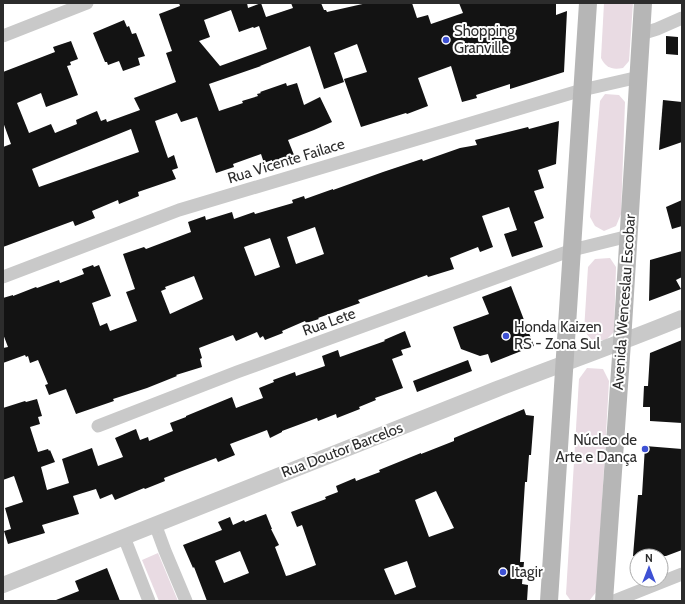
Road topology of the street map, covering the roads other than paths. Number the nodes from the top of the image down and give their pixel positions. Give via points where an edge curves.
1 (87, 3) edge
2 (588, 3) edge
3 (643, 3) edge
4 (682, 18) edge
5 (641, 34) junction
6 (3, 36) edge
7 (639, 77) junction
8 (582, 90) junction
9 (629, 236) junction
10 (572, 250) junction
11 (3, 277) edge
12 (682, 318) edge
13 (622, 342) junction
14 (565, 363) junction
15 (98, 426) dead end
16 (156, 524) junction
17 (124, 537) junction
18 (682, 574) edge
19 (3, 585) edge
20 (149, 601) edge
21 (186, 601) edge
22 (549, 601) edge
23 (604, 601) edge
24 (614, 601) edge

1 - 6 street
2 - 8 main road
3 - 5 main road, Avenida Wenceslau Escobar
4 - 5 street
5 - 7 main road, Avenida Wenceslau Escobar
7 - 8 street, Rua Vicente Failace
7 - 9 main road, Avenida Wenceslau Escobar
8 - 10 main road
8 - 11 street, Rua Vicente Failace via 180,210
9 - 10 street, Rua Lete
9 - 13 main road, Avenida Wenceslau Escobar
10 - 14 main road
10 - 15 street, Rua Lete via 237,372
12 - 13 street, Rua Doutor Barcelos
13 - 14 street, Rua Doutor Barcelos
13 - 23 main road, Avenida Wenceslau Escobar
14 - 16 street, Rua Doutor Barcelos
14 - 22 main road
16 - 17 street, Rua Doutor Barcelos
16 - 21 street
17 - 19 street, Rua Doutor Barcelos
17 - 20 street
18 - 24 street

